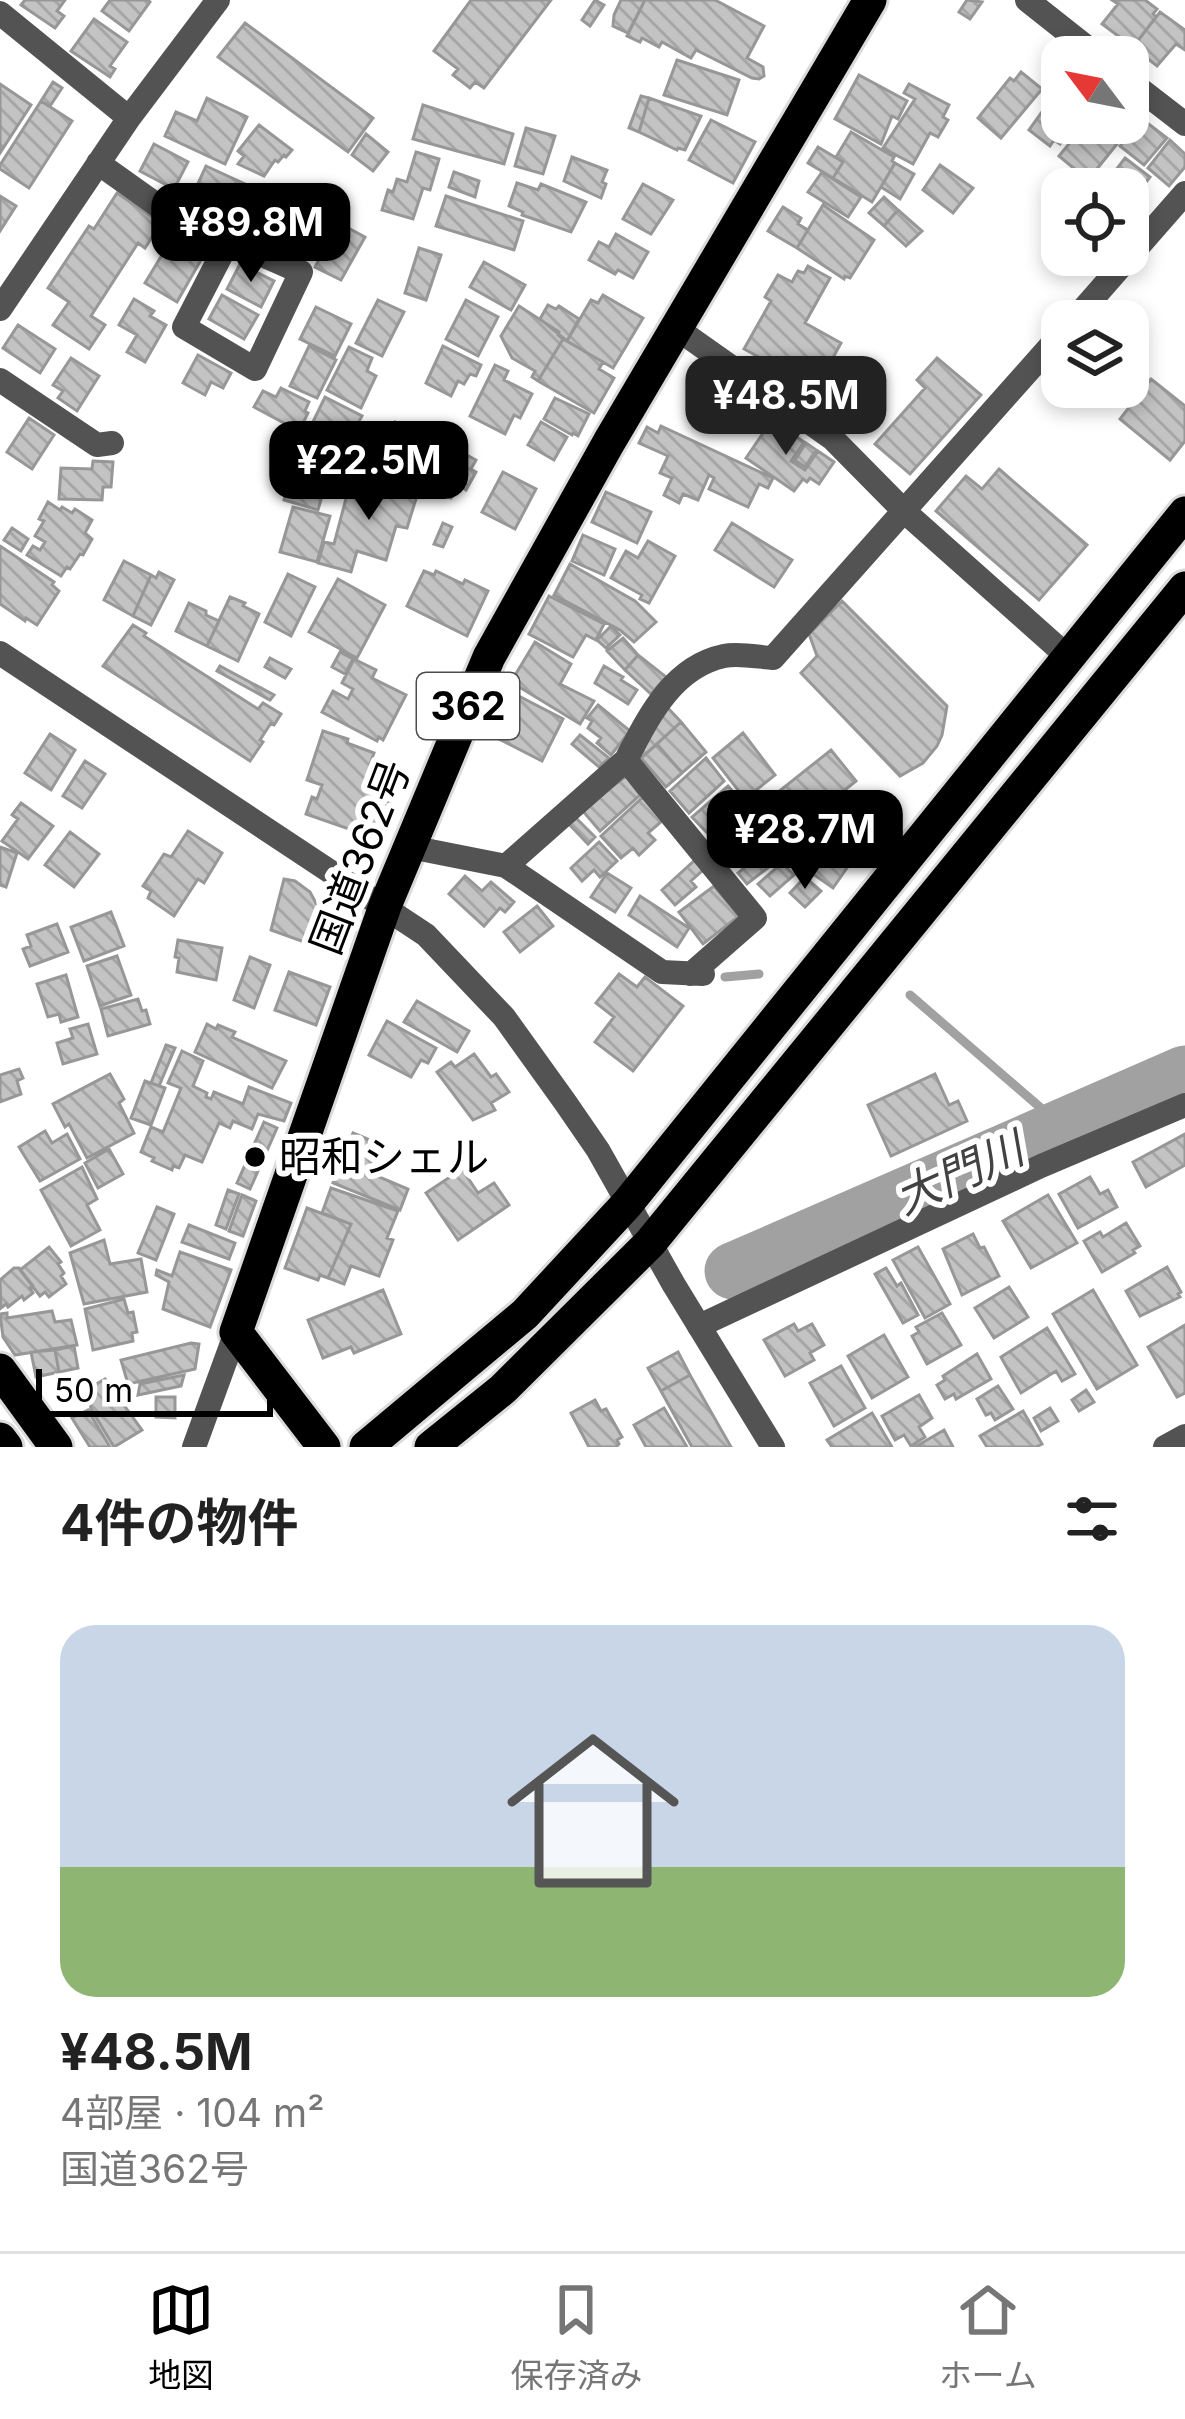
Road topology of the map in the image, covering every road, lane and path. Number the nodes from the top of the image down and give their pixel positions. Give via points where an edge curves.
1 (218, 0) edge
2 (870, 0) edge
3 (1027, 0) edge
4 (0, 13) edge
5 (1072, 36) edge
6 (1149, 96) edge
7 (130, 118) junction
8 (1185, 124) edge
9 (98, 164) junction
10 (1185, 193) edge
11 (229, 240) junction
12 (1091, 300) edge
13 (0, 309) edge
14 (676, 328) junction
15 (1041, 357) edge
16 (0, 380) edge
17 (112, 443) dead end
18 (905, 512) junction
19 (1185, 513) edge
20 (1185, 588) edge
21 (0, 653) edge
22 (1067, 656) junction
23 (626, 760) junction
24 (410, 847) junction
25 (506, 866) junction
26 (385, 906) junction
27 (1185, 1105) edge
28 (627, 1204) junction
29 (650, 1243) junction
30 (700, 1326) junction
31 (236, 1332) junction
32 (0, 1370) edge
33 (0, 1439) edge
34 (195, 1445) edge
35 (6, 1447) edge
36 (56, 1447) edge
37 (324, 1447) edge
38 (366, 1447) edge
39 (431, 1447) edge
40 (773, 1447) edge

1 - 7 street
2 - 14 highway, 国道362号 / 362
3 - 5 street
4 - 7 street
6 - 8 street
7 - 9 street
9 - 11 street via 171,214
9 - 13 street
10 - 12 street
11 - 11 street via 301,272 255,369 184,327
14 - 18 street via 833,439
14 - 24 highway, 国道362号 / 362 via 489,657
15 - 18 street
16 - 17 street via 97,445
18 - 22 street
18 - 23 street via 773,658 725,656 686,672 655,706
19 - 22 highway
20 - 29 highway
21 - 26 street
22 - 28 highway
23 - 25 street
23 - 25 street via 755,918 700,974 662,972
24 - 25 street
24 - 26 highway, 国道362号 / 362
26 - 28 street via 426,935 504,1017
26 - 31 highway, 国道362号 / 362
27 - 30 street
28 - 29 street
28 - 38 highway via 525,1315
29 - 30 street
29 - 39 highway via 503,1389
30 - 40 street
31 - 34 street
31 - 37 highway
32 - 36 highway
33 - 35 highway

